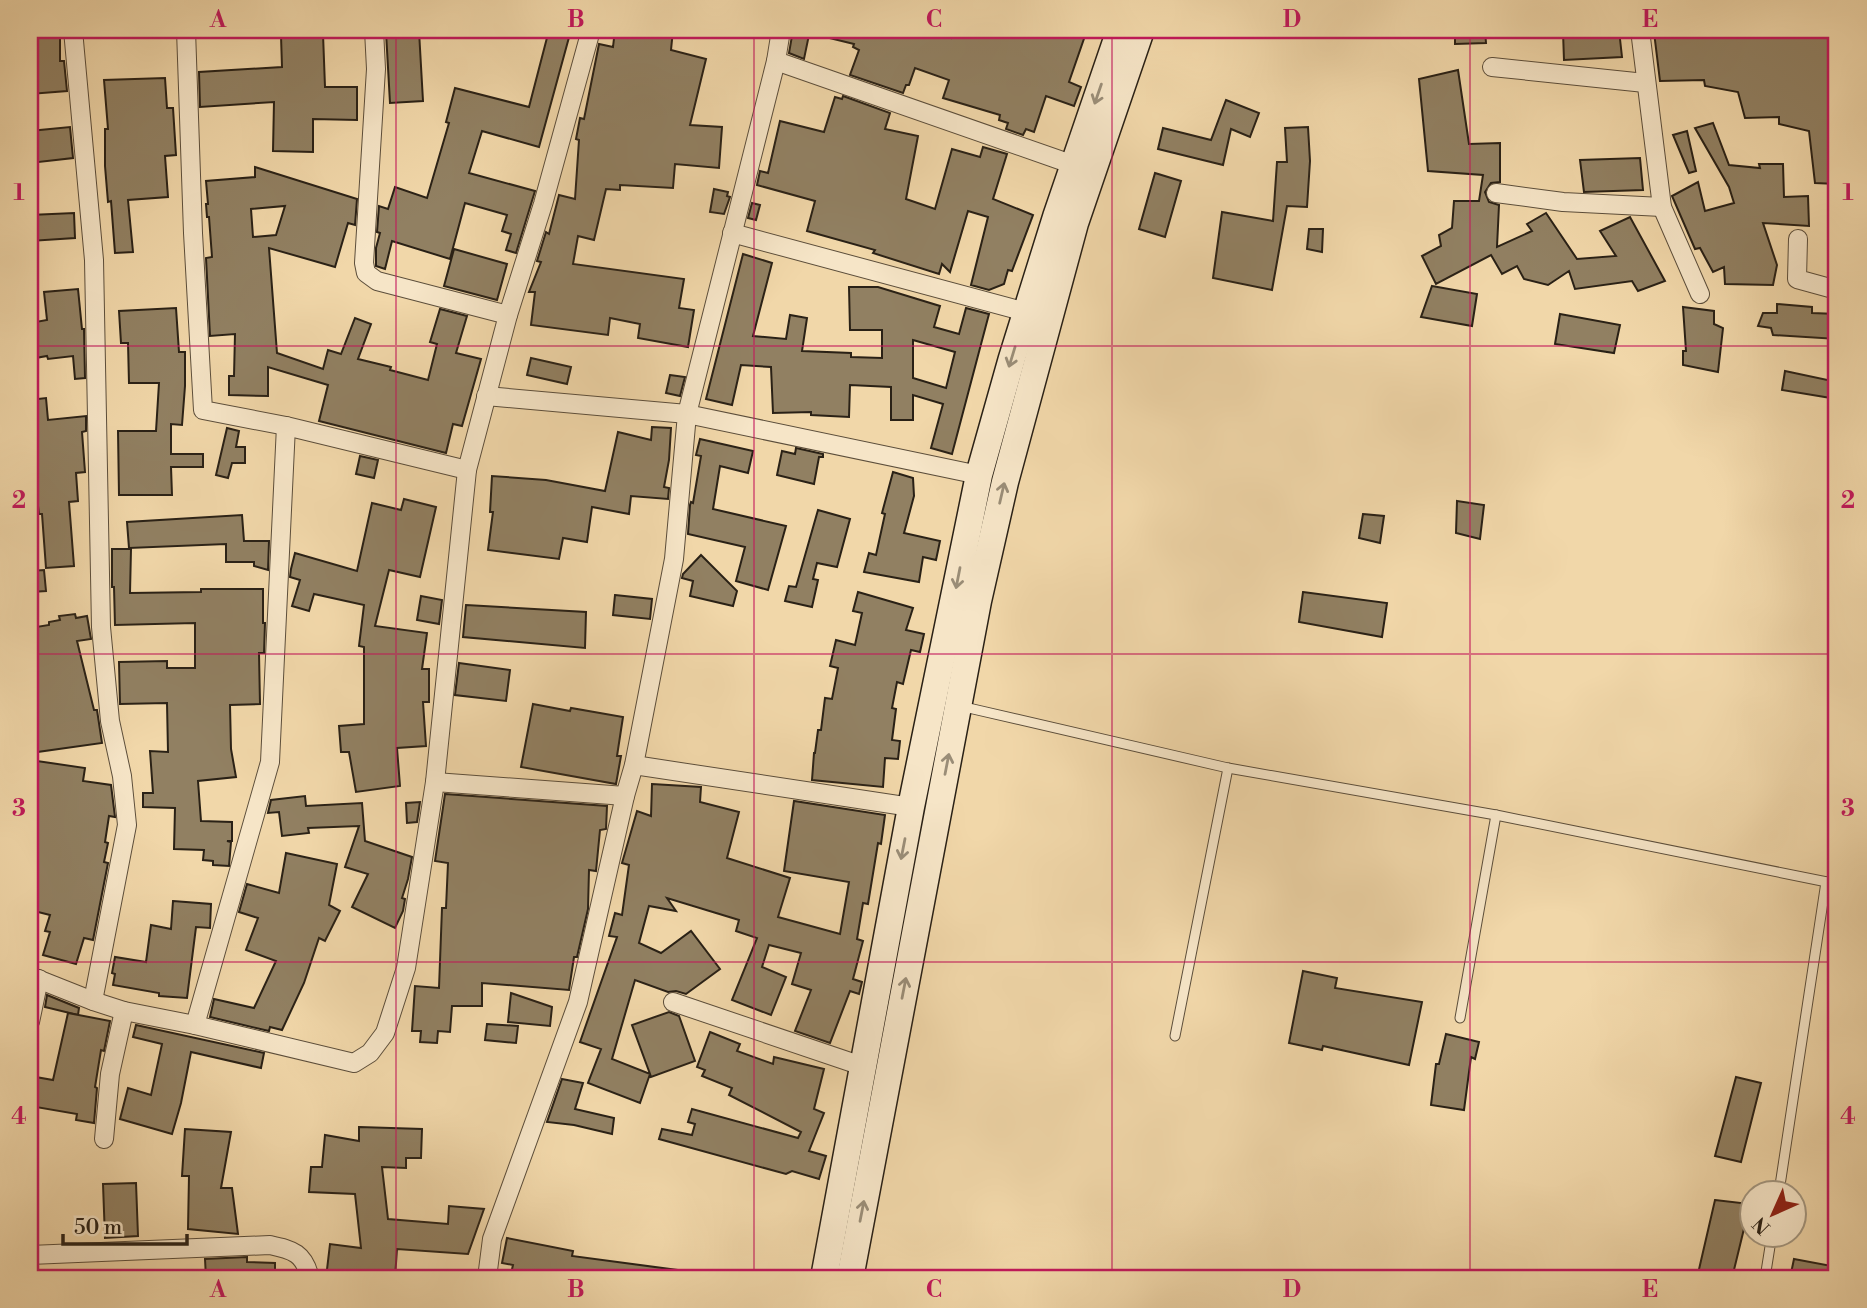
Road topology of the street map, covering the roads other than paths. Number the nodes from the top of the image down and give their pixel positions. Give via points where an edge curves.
1 (73, 30) edge
2 (186, 30) edge
3 (374, 30) edge
4 (591, 30) edge
5 (781, 30) edge
6 (1120, 30) edge
7 (1141, 30) edge
8 (1640, 30) edge
9 (776, 61) junction
10 (1492, 66) dead end
11 (1646, 83) junction
12 (1074, 165) junction
13 (1496, 193) dead end
14 (1662, 207) junction
15 (732, 233) junction
16 (1798, 239) dead end
17 (1837, 290) edge
18 (1700, 294) dead end
19 (1026, 312) junction
20 (508, 315) junction
21 (486, 396) junction
22 (687, 414) junction
23 (286, 426) junction
24 (467, 470) junction
25 (979, 475) junction
26 (958, 705) junction
27 (634, 765) junction
28 (1228, 768) junction
29 (435, 782) junction
30 (625, 796) junction
31 (911, 807) junction
32 (1496, 815) junction
33 (1826, 882) junction
34 (1837, 884) edge
35 (34, 977) edge
36 (93, 1001) junction
37 (673, 1002) dead end
38 (124, 1011) junction
39 (1460, 1018) dead end
40 (30, 1022) edge
41 (195, 1025) junction
42 (1175, 1036) dead end
43 (863, 1066) junction
44 (104, 1139) dead end
45 (1781, 1178) edge
46 (1770, 1248) edge
47 (30, 1255) edge
48 (310, 1278) edge
49 (487, 1278) edge
50 (824, 1278) edge
51 (850, 1278) edge
52 (1765, 1278) edge

1 - 36 street via 94,260 101,627 127,825
2 - 23 street via 203,410
3 - 20 street via 366,273 377,281
4 - 20 street
5 - 9 street
6 -> 12 main road
26 -> 7 main road via 1034,367 1075,223
8 - 11 street
9 - 12 street
9 - 15 street
10 - 11 street
11 - 14 street
12 - 19 main road
13 - 14 street
14 - 18 street
15 - 19 street
15 - 22 street
16 - 17 street via 1797,279
19 -> 25 main road
20 - 21 street
21 - 22 street
21 - 24 street
22 - 25 street
22 - 27 street via 674,559
23 - 24 street
23 - 41 street via 270,762
24 - 29 street
25 -> 31 main road
26 - 28 lane
51 -> 26 main road
27 - 30 street
27 - 31 street
28 - 32 lane
28 - 42 lane
29 - 30 street
29 - 41 street via 406,968 385,1033 370,1053 354,1063
30 - 49 street via 578,1002 492,1239
31 -> 43 main road
32 - 33 lane
32 - 39 lane
33 - 34 lane
33 - 45 lane
35 - 36 street
35 - 40 street
36 - 38 street
37 - 43 street
38 - 41 street
38 - 44 street via 110,1074
43 - 50 main road
46 - 52 lane
47 - 48 street via 270,1245 292,1250 304,1260

